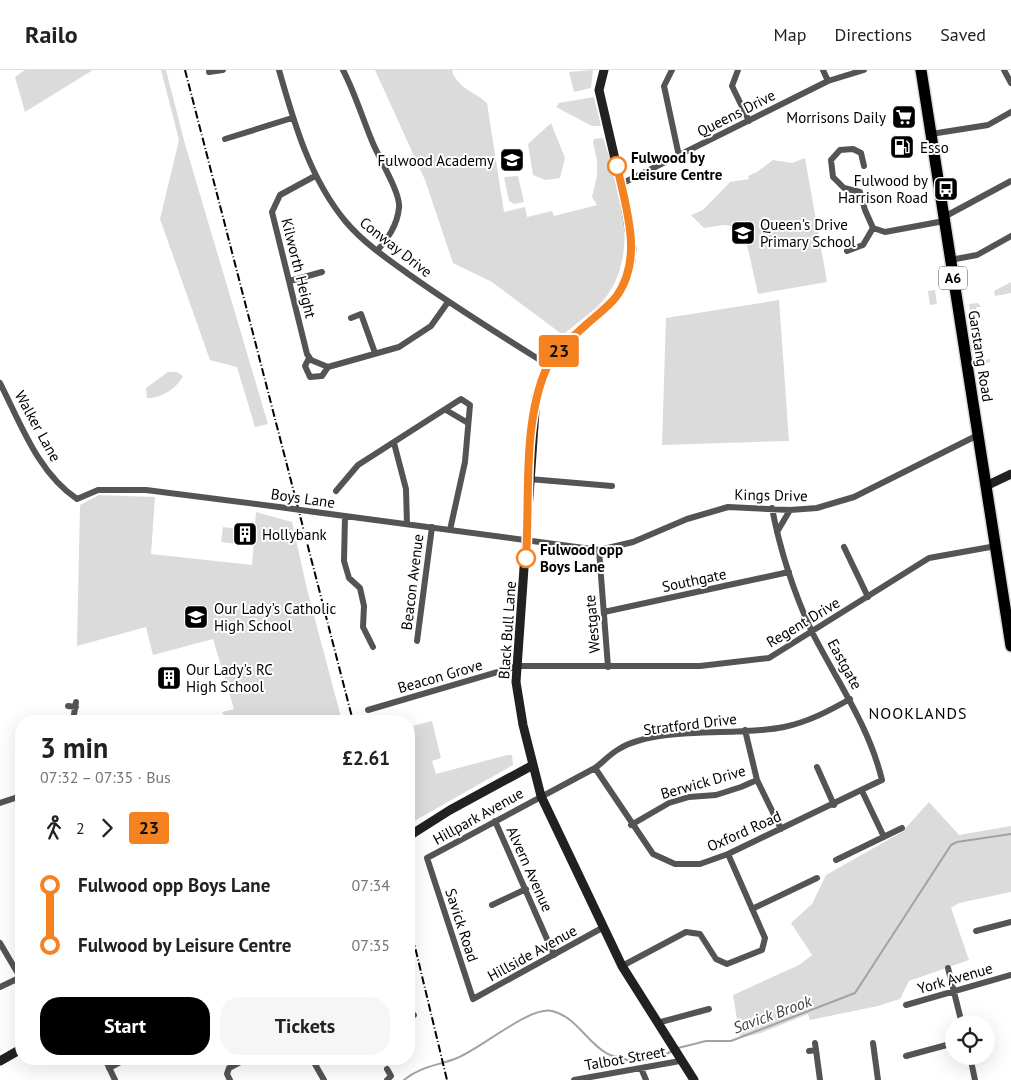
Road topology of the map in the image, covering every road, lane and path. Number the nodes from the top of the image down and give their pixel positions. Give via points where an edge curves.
1 (223, 70) edge
2 (279, 70) edge
3 (343, 70) edge
4 (604, 70) edge
5 (672, 70) edge
6 (738, 70) edge
7 (823, 70) edge
8 (864, 70) edge
9 (921, 70) edge
10 (1004, 70) edge
11 (209, 72) dead end
12 (828, 81) junction
13 (1011, 84) edge
14 (1011, 112) edge
15 (292, 118) junction
16 (749, 121) junction
17 (931, 134) junction
18 (225, 138) dead end
19 (679, 156) junction
20 (864, 166) dead end
21 (315, 176) junction
22 (1011, 181) edge
23 (621, 184) junction
24 (944, 219) junction
25 (873, 228) junction
26 (1011, 236) edge
27 (847, 251) dead end
28 (377, 252) junction
29 (950, 260) junction
30 (322, 272) dead end
31 (290, 281) junction
32 (448, 302) junction
33 (351, 318) dead end
34 (375, 353) junction
35 (309, 358) junction
36 (548, 365) junction
37 (328, 366) junction
38 (0, 383) edge
39 (446, 410) junction
40 (468, 423) junction
41 (978, 435) junction
42 (394, 443) junction
43 (1011, 474) edge
44 (529, 479) junction
45 (612, 486) dead end
46 (986, 486) junction
47 (336, 491) dead end
48 (78, 499) joint
49 (772, 508) junction
50 (790, 510) junction
51 (345, 516) junction
52 (407, 524) junction
53 (432, 527) junction
54 (450, 530) junction
55 (777, 532) junction
56 (527, 540) junction
57 (996, 546) junction
58 (844, 547) dead end
59 (599, 550) junction
60 (789, 572) junction
61 (868, 597) junction
62 (604, 612) junction
63 (812, 631) junction
64 (417, 641) dead end
65 (1011, 646) edge
66 (372, 647) dead end
67 (518, 666) junction
68 (608, 667) junction
69 (850, 699) junction
70 (68, 706) dead end
71 (368, 710) dead end
72 (74, 715) edge
73 (745, 730) junction
74 (533, 765) junction
75 (817, 766) dead end
76 (595, 768) junction
77 (757, 780) junction
78 (882, 780) joint
79 (862, 791) junction
80 (541, 796) junction
81 (15, 798) edge
82 (0, 803) edge
83 (834, 805) junction
84 (495, 821) junction
85 (632, 824) junction
86 (902, 828) dead end
87 (781, 829) junction
88 (415, 832) edge
89 (884, 837) junction
90 (728, 854) junction
91 (427, 858) joint
92 (836, 860) dead end
93 (817, 878) dead end
94 (526, 890) junction
95 (492, 906) dead end
96 (752, 909) junction
97 (1011, 922) edge
98 (602, 928) junction
99 (976, 931) dead end
100 (0, 944) edge
101 (554, 955) junction
102 (622, 966) junction
103 (15, 968) edge
104 (948, 968) dead end
105 (1011, 975) edge
106 (15, 980) edge
107 (0, 987) edge
108 (954, 992) junction
109 (473, 999) joint
110 (906, 1005) dead end
111 (709, 1010) dead end
112 (960, 1015) edge
113 (657, 1023) junction
114 (815, 1043) dead end
115 (873, 1044) dead end
116 (945, 1045) edge
117 (15, 1052) edge
118 (906, 1056) dead end
119 (678, 1057) junction
120 (0, 1061) edge
121 (108, 1065) edge
122 (115, 1065) edge
123 (235, 1065) edge
124 (317, 1065) edge
125 (972, 1065) edge
126 (109, 1068) junction
127 (641, 1068) junction
128 (387, 1069) dead end
129 (604, 1077) edge
130 (228, 1079) edge
131 (115, 1080) edge
132 (324, 1080) edge
133 (387, 1080) edge
134 (574, 1080) edge
135 (646, 1080) edge
136 (694, 1080) edge
137 (820, 1080) edge
138 (878, 1080) edge
139 (975, 1080) edge

1 - 11 street
2 - 15 street, Conway Drive
3 - 28 street via 400,206 393,232
4 - 23 street, Black Bull Lane via 599,90
5 - 19 street via 664,86
6 - 16 street via 732,86
7 - 12 street
8 - 12 street, Queens Drive
9 - 17 highway, Garstang Road / A6
10 - 13 street
12 - 16 street, Queens Drive
14 - 17 street via 988,125
15 - 18 street
15 - 21 street, Conway Drive
16 - 19 street, Queens Drive
17 - 24 highway, Garstang Road / A6
19 - 23 street, Queens Drive
20 - 25 street via 861,153 853,149 840,150 831,160 832,177 844,188 860,192
21 - 28 street, Conway Drive via 346,222
21 - 31 street, Kilworth Height via 280,195 272,212
22 - 24 street
23 - 36 street, Black Bull Lane via 632,248 627,275 614,299 564,344
24 - 25 street via 885,232
24 - 29 highway, Garstang Road / A6
25 - 27 street via 863,245
26 - 29 street via 977,255
28 - 32 street, Conway Drive
29 - 41 highway, Garstang Road / A6
30 - 31 street
31 - 35 street, Kilworth Height
32 - 34 street, Kilworth Height via 431,326 399,347
32 - 36 street, Conway Drive
33 - 34 street via 361,314
34 - 37 street, Kilworth Height
35 - 37 street
35 - 37 street, Kilworth Height via 305,366 310,377 322,376
36 - 44 street, Black Bull Lane via 536,397
38 - 48 street, Walker Lane via 41,462 62,489
39 - 40 street
39 - 40 street via 461,400 470,405
39 - 42 street
40 - 54 street via 465,462
41 - 46 highway, Garstang Road / A6
41 - 50 street, Kings Drive via 854,497 817,508
42 - 47 street via 358,465
42 - 52 street via 406,489
43 - 46 street
44 - 45 street
44 - 56 street, Black Bull Lane
46 - 57 highway, Garstang Road / A6
48 - 51 street, Boys Lane, bridge via 98,490 146,490
49 - 50 street, Kings Drive
49 - 55 street, Eastgate
49 - 59 street, Kings Drive via 728,507 687,519 633,542
50 - 55 street
51 - 52 street, Boys Lane
51 - 66 street via 344,561 349,578 360,588 364,606 363,627
52 - 53 street, Boys Lane
53 - 54 street, Boys Lane
53 - 64 street, Beacon Avenue
54 - 56 street, Boys Lane
55 - 60 street, Eastgate
56 - 59 street, Kings Drive
56 - 67 street, Black Bull Lane
57 - 61 street, Regent Drive via 929,558
57 - 65 highway, Garstang Road / A6
58 - 61 street
59 - 62 street, Westgate
60 - 62 street, Southgate
60 - 63 street, Eastgate
61 - 63 street, Regent Drive
62 - 68 street, Westgate
63 - 68 street, Regent Drive via 769,658 700,666
63 - 69 street, Eastgate
67 - 68 street, Regent Drive
67 - 71 street, Beacon Grove
67 - 74 street, Black Bull Lane via 519,704
69 - 73 street, Stratford Drive via 821,715 783,727
69 - 78 street, Eastgate via 877,758
70 - 72 street via 76,705
73 - 76 street, Stratford Drive via 650,739 620,748
73 - 77 street
74 - 80 street, Black Bull Lane
74 - 88 street
75 - 83 street
76 - 80 street, Stratford Drive
76 - 85 street, Oxford Road
77 - 85 street, Berwick Drive via 716,795 689,797 669,803
77 - 87 street
78 - 79 street, Oxford Road
79 - 83 street, Oxford Road
79 - 89 street
80 - 84 street, Hillpark Avenue
80 - 98 street, Black Bull Lane
81 - 82 street
83 - 87 street, Oxford Road
84 - 91 street, Hillpark Avenue
84 - 94 street, Alvern Avenue
85 - 90 street, Oxford Road via 653,854 675,864 700,864
86 - 89 street
87 - 90 street, Oxford Road
89 - 92 street
90 - 96 street
91 - 109 street, Savick Road
93 - 96 street
94 - 95 street
94 - 101 street, Alvern Avenue
96 - 102 street via 765,938 762,950 727,964 716,959 700,934 686,932
97 - 99 street
98 - 101 street, Hillside Avenue
98 - 102 street, Black Bull Lane
100 - 103 street
101 - 109 street, Hillside Avenue
102 - 113 street, Black Bull Lane
104 - 108 street
105 - 108 street, York Avenue
106 - 107 street
108 - 110 street, York Avenue
108 - 112 street
111 - 113 street
113 - 119 street, Black Bull Lane
114 - 137 street via 812,1051
115 - 138 street
116 - 118 street
117 - 120 street
119 - 127 street, Talbot Street
119 - 136 street
121 - 126 street
122 - 126 street
123 - 130 street via 229,1068
124 - 132 street
125 - 139 street
126 - 131 street
127 - 129 street, Talbot Street
127 - 135 street
128 - 133 street via 391,1076
129 - 134 street, Talbot Street

